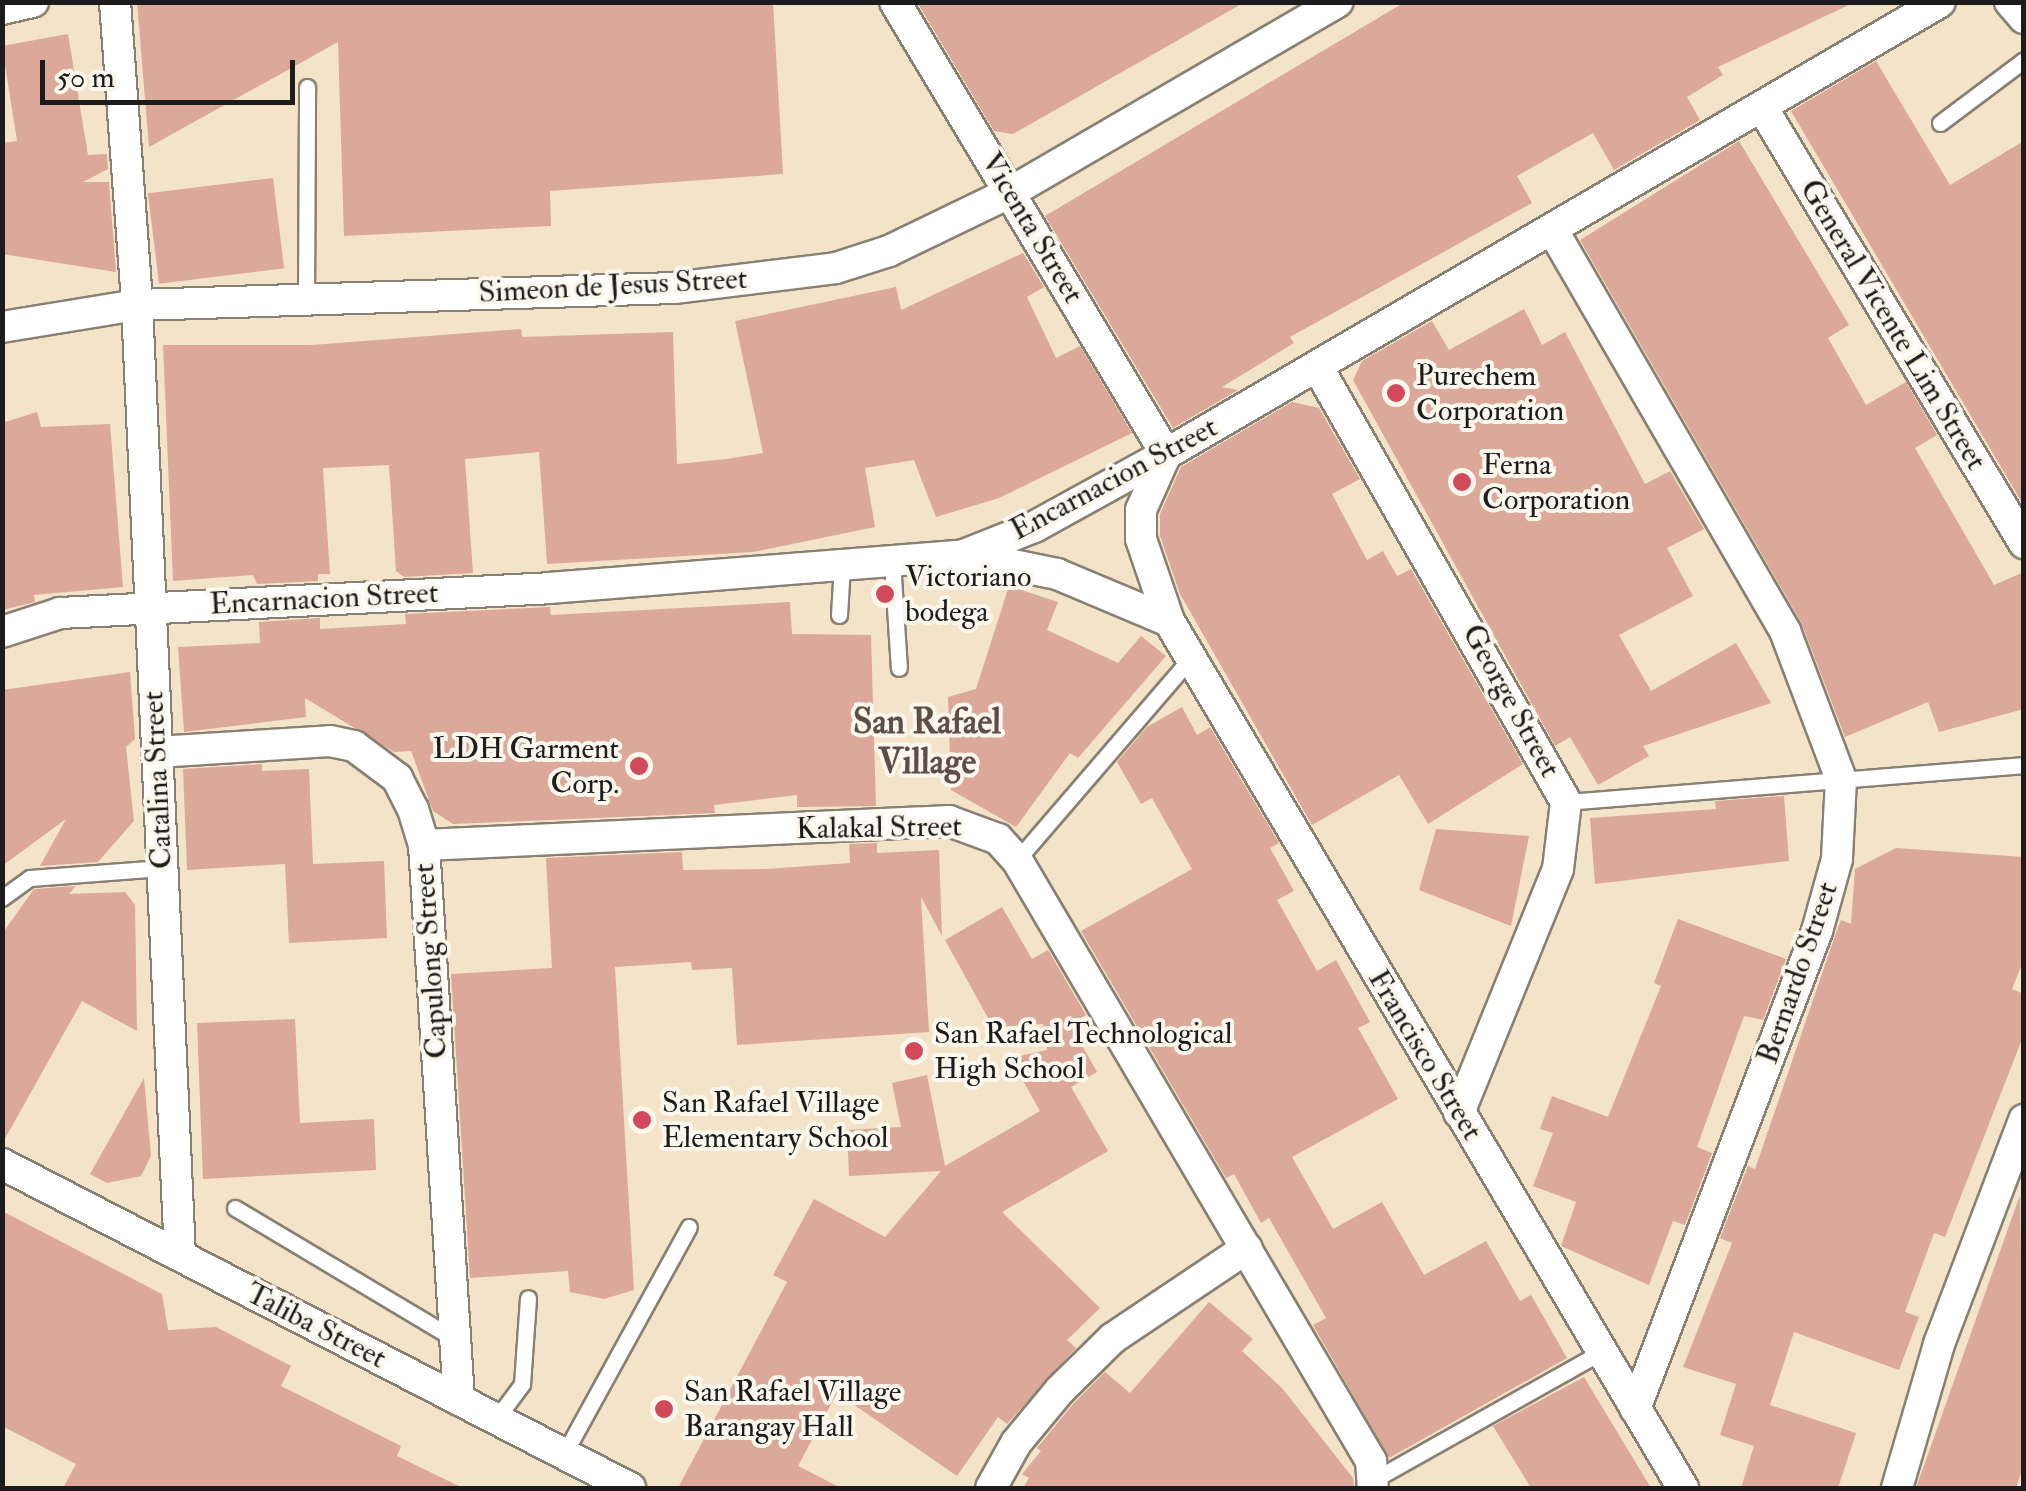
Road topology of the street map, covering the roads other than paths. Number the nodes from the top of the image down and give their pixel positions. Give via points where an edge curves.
1 (33, 2) edge
2 (114, 2) edge
3 (895, 2) edge
4 (1338, 2) edge
5 (1940, 2) edge
6 (2010, 2) edge
7 (2, 9) edge
8 (2024, 18) edge
9 (2024, 60) edge
10 (307, 87) dead end
11 (1762, 107) junction
12 (1940, 122) dead end
13 (1012, 192) junction
14 (1552, 229) junction
15 (306, 299) junction
16 (137, 304) junction
17 (2, 327) edge
18 (1317, 366) junction
19 (1166, 454) junction
20 (2024, 543) edge
21 (964, 555) junction
22 (892, 561) junction
23 (842, 565) junction
24 (150, 608) junction
25 (840, 615) dead end
26 (1169, 620) junction
27 (2, 632) edge
28 (1191, 658) junction
29 (900, 668) dead end
30 (157, 752) junction
31 (2024, 765) edge
32 (1841, 779) junction
33 (1566, 802) junction
34 (424, 846) junction
35 (1018, 860) junction
36 (162, 868) junction
37 (2, 898) edge
38 (1459, 1114) junction
39 (2024, 1120) edge
40 (2, 1164) edge
41 (235, 1208) dead end
42 (689, 1227) dead end
43 (1248, 1248) junction
44 (180, 1256) junction
45 (528, 1298) dead end
46 (456, 1340) junction
47 (1602, 1352) junction
48 (459, 1400) junction
49 (1636, 1408) junction
50 (496, 1419) junction
51 (564, 1454) junction
52 (1374, 1484) edge
53 (617, 1485) edge
54 (991, 1488) edge
55 (1683, 1488) edge
56 (1896, 1488) edge

1 - 7 street
2 - 16 street, Catalina Street
3 - 13 street, Vicenta Street
4 - 13 street, Simeon de Jesus Street
5 - 11 street, Encarnacion Street
6 - 8 street
9 - 12 lane
10 - 15 lane
11 - 14 street, Encarnacion Street
11 - 20 street, General Vicente Lim Street
13 - 15 street, Simeon de Jesus Street via 889,251 836,268 674,288
13 - 19 street, Vicenta Street
14 - 18 street, Encarnacion Street
14 - 32 street, Bernardo Street via 1785,631
15 - 16 street, Simeon de Jesus Street
16 - 17 street, Simeon de Jesus Street
16 - 24 street, Catalina Street
18 - 19 street, Encarnacion Street
18 - 33 street, George Street
19 - 21 street, Encarnacion Street via 1034,527
19 - 26 street, Francisco Street via 1141,510 1142,539
21 - 22 street, Encarnacion Street
21 - 26 street via 1056,574
22 - 23 street, Encarnacion Street
22 - 29 lane
23 - 24 street, Encarnacion Street
23 - 25 lane
24 - 27 street, Encarnacion Street via 60,614
24 - 30 street, Catalina Street
26 - 28 street, Francisco Street
28 - 35 lane
28 - 38 street, Francisco Street
30 - 34 street, Capulong Street via 330,741 354,746 396,778
30 - 36 street, Catalina Street
31 - 32 lane
32 - 33 lane
32 - 49 street, Bernardo Street via 1838,859 1818,931
33 - 38 street, George Street via 1558,869
34 - 35 street, Kalakal Street via 949,822 998,838
34 - 46 street, Capulong Street
35 - 43 street, Kalakal Street
36 - 37 lane via 30,878
36 - 44 street, Catalina Street
38 - 47 street, Francisco Street
39 - 56 street via 1939,1344
40 - 44 street, Taliba Street
41 - 46 lane
42 - 51 lane
43 - 52 street, Kalakal Street via 1371,1461
43 - 54 street via 1114,1338 1060,1390
44 - 48 street, Taliba Street
45 - 50 lane via 522,1384
46 - 48 street, Capulong Street
47 - 49 street, Francisco Street
47 - 52 lane
48 - 50 street, Taliba Street
49 - 55 street, Francisco Street
50 - 51 street, Taliba Street
51 - 53 street, Taliba Street

